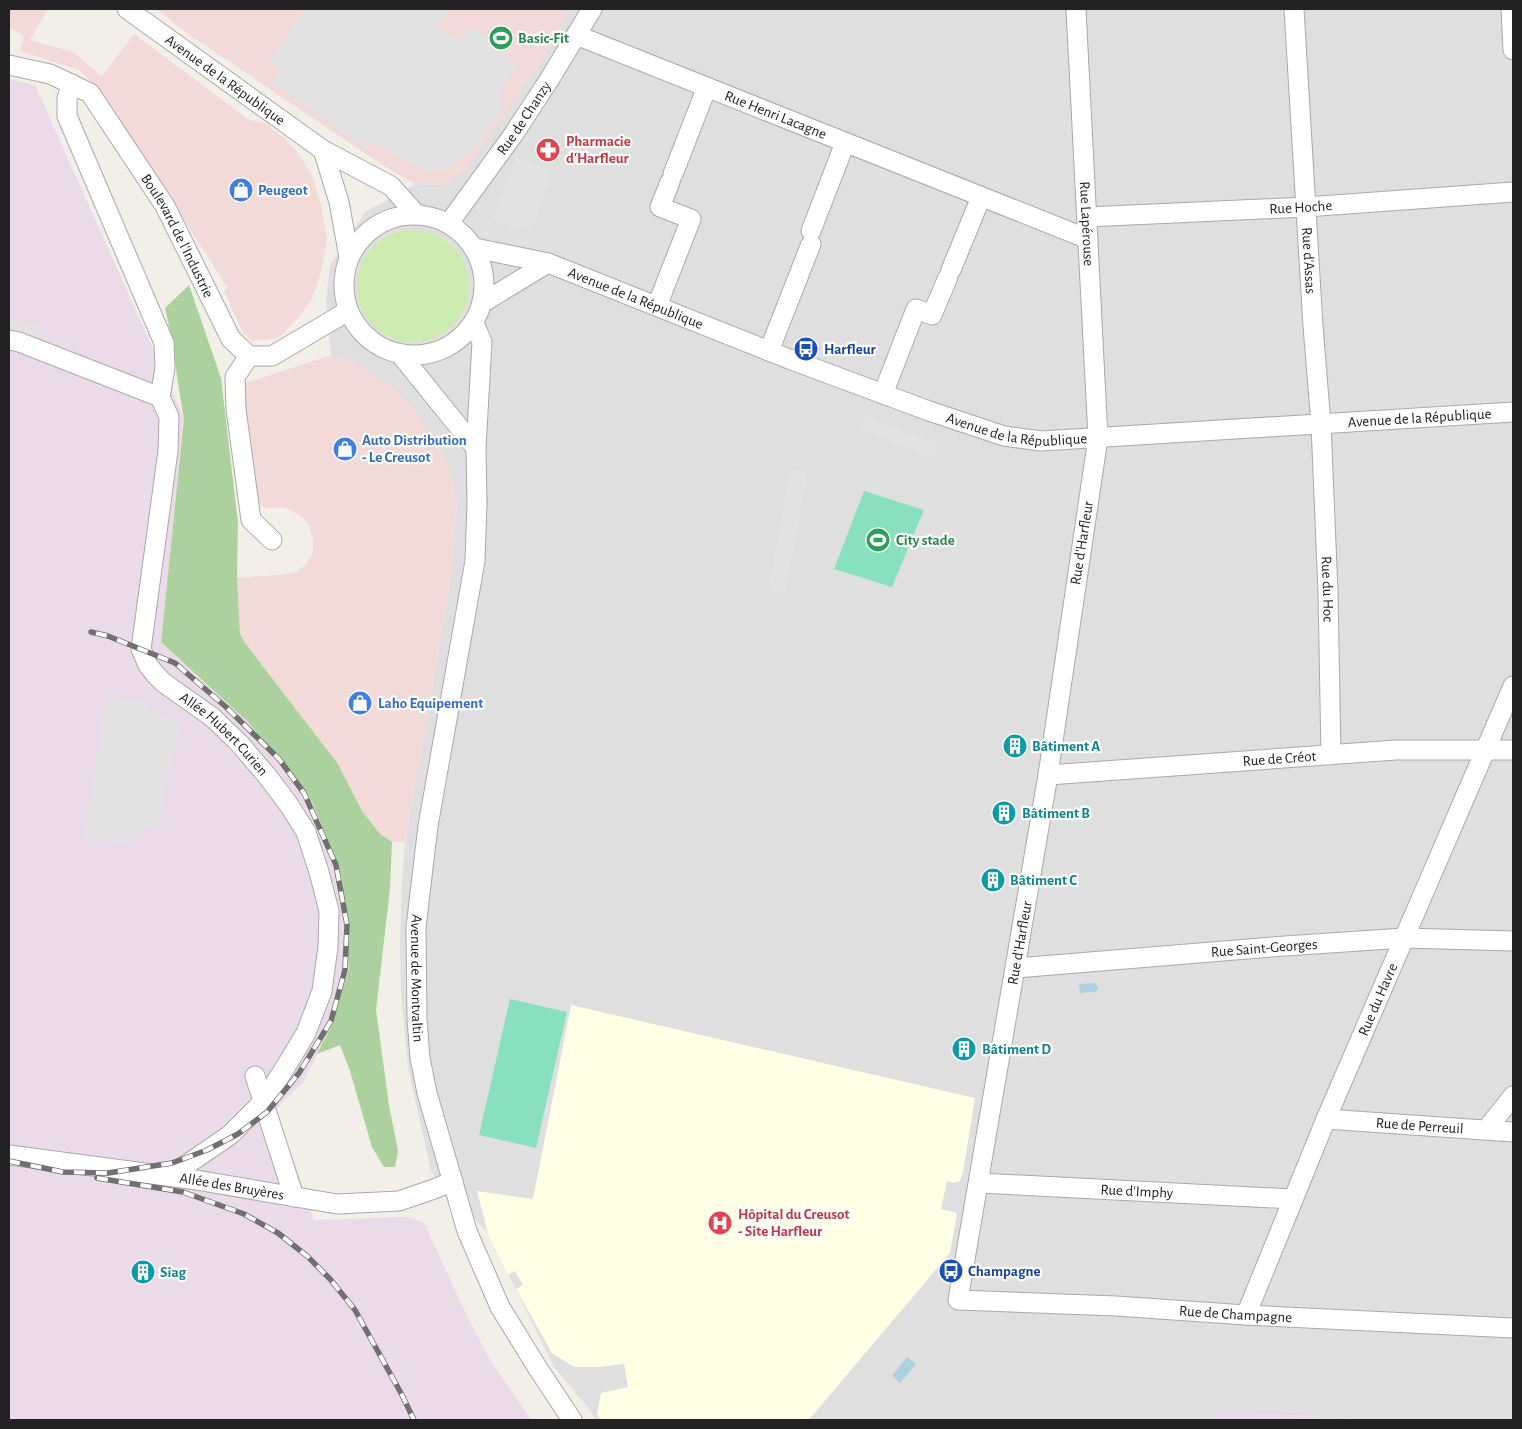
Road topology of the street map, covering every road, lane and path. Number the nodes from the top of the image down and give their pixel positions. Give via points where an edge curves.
1 (127, 9) edge
2 (592, 9) edge
3 (1076, 9) edge
4 (1294, 9) edge
5 (1511, 9) edge
6 (576, 35) junction
7 (1513, 50) edge
8 (9, 65) edge
9 (72, 84) junction
10 (707, 87) junction
11 (846, 143) junction
12 (323, 150) junction
13 (1513, 192) edge
14 (982, 196) junction
15 (1306, 207) junction
16 (416, 214) junction
17 (1087, 217) junction
18 (449, 223) junction
19 (1088, 239) junction
20 (475, 248) junction
21 (349, 256) junction
22 (548, 263) junction
23 (482, 303) junction
24 (657, 306) junction
25 (348, 312) junction
26 (474, 323) junction
27 (9, 340) edge
28 (769, 351) junction
29 (400, 354) junction
30 (248, 356) junction
31 (883, 394) junction
32 (160, 397) junction
33 (1513, 412) edge
34 (1321, 424) junction
35 (1098, 438) junction
36 (476, 448) junction
37 (272, 540) dead end
38 (1513, 686) edge
39 (1486, 749) junction
40 (1513, 750) edge
41 (1331, 755) junction
42 (1048, 775) junction
43 (1404, 938) junction
44 (1513, 941) edge
45 (1016, 968) junction
46 (255, 1076) dead end
47 (1513, 1096) edge
48 (263, 1102) junction
49 (1326, 1119) junction
50 (1486, 1130) junction
51 (1513, 1132) edge
52 (9, 1155) edge
53 (170, 1176) junction
54 (453, 1181) junction
55 (978, 1183) junction
56 (294, 1197) junction
57 (1293, 1199) junction
58 (958, 1300) joint
59 (1246, 1315) junction
60 (1513, 1328) edge
61 (572, 1420) edge

1 - 12 street, Avenue de la République
2 - 6 street, Rue de Chanzy
3 - 17 street, Rue Lapérouse
4 - 15 street, Rue d'Assas
5 - 7 street
6 - 10 street, Rue Henri Lacagne
6 - 18 street, Rue de Chanzy via 513,135
8 - 9 street, Boulevard de l'Industrie via 50,74
9 - 30 street, Boulevard de l'Industrie via 90,93 165,206 232,339
9 - 32 street via 67,98 67,116 164,343 165,368
10 - 11 street, Rue Henri Lacagne
10 - 24 street, Rue Henri Lacagne via 660,207 691,220
11 - 14 street, Rue Henri Lacagne
11 - 28 street, Rue Henri Lacagne
12 - 16 street, Avenue de la République via 391,186
12 - 21 street via 339,202
13 - 15 street, Rue Hoche
14 - 19 street, Rue Henri Lacagne
14 - 31 street via 932,315 916,309
15 - 17 street, Rue Hoche
15 - 34 street, Rue d'Assas
16 - 18 street via 433,216
16 - 21 street via 395,216 376,225 360,239
17 - 19 street, Rue Lapérouse
18 - 20 street
19 - 35 street, Rue Lapérouse
20 - 22 street, Avenue de la République
20 - 23 street via 485,285
21 - 25 street via 344,275
22 - 23 street, Avenue de la République
22 - 24 street, Avenue de la République
23 - 26 street
24 - 28 street, Avenue de la République
25 - 29 street via 360,331 378,346
25 - 30 street via 272,356
26 - 29 street via 460,339 442,350 421,355
26 - 36 street, Avenue de Montvaltin via 482,342
27 - 32 street
28 - 31 street, Avenue de la République
29 - 36 street
30 - 37 street via 235,377 236,409 251,520
31 - 35 street, Avenue de la République via 1004,436 1040,441
32 - 48 street, Allée Hubert Curien via 168,417 168,451 141,649 155,674 212,717 268,777 289,805 306,832 329,911 322,991 306,1033
33 - 34 street, Avenue de la République
34 - 35 street, Avenue de la République
34 - 41 street, Rue du Hoc
35 - 42 street, Rue d'Harfleur
36 - 54 street, Avenue de Montvaltin via 475,561 428,826 416,927 415,980 420,1058
38 - 39 street, Rue du Havre
39 - 40 street, Rue de Créot
39 - 41 street, Rue de Créot
39 - 43 street, Rue du Havre
41 - 42 street, Rue de Créot
42 - 45 street, Rue d'Harfleur
43 - 44 street, Rue Saint-Georges
43 - 45 street, Rue Saint-Georges
43 - 49 street, Rue du Havre
45 - 55 street, Rue d'Harfleur
46 - 48 street
47 - 50 street
48 - 53 street, Allée Hubert Curien via 230,1135
48 - 56 street
49 - 50 street, Rue de Perreuil
49 - 57 street, Rue du Havre
50 - 51 street, Rue de Perreuil
52 - 53 street, Allée des Bruyères
53 - 56 street, Allée des Bruyères
54 - 56 street, Allée des Bruyères via 399,1200 337,1204
54 - 61 street, Avenue de Montvaltin via 467,1231 500,1307
55 - 57 street, Rue d'Imphy
55 - 58 street, Rue d'Harfleur
57 - 59 street, Rue du Havre
58 - 59 street, Rue de Champagne
59 - 60 street, Rue de Champagne

